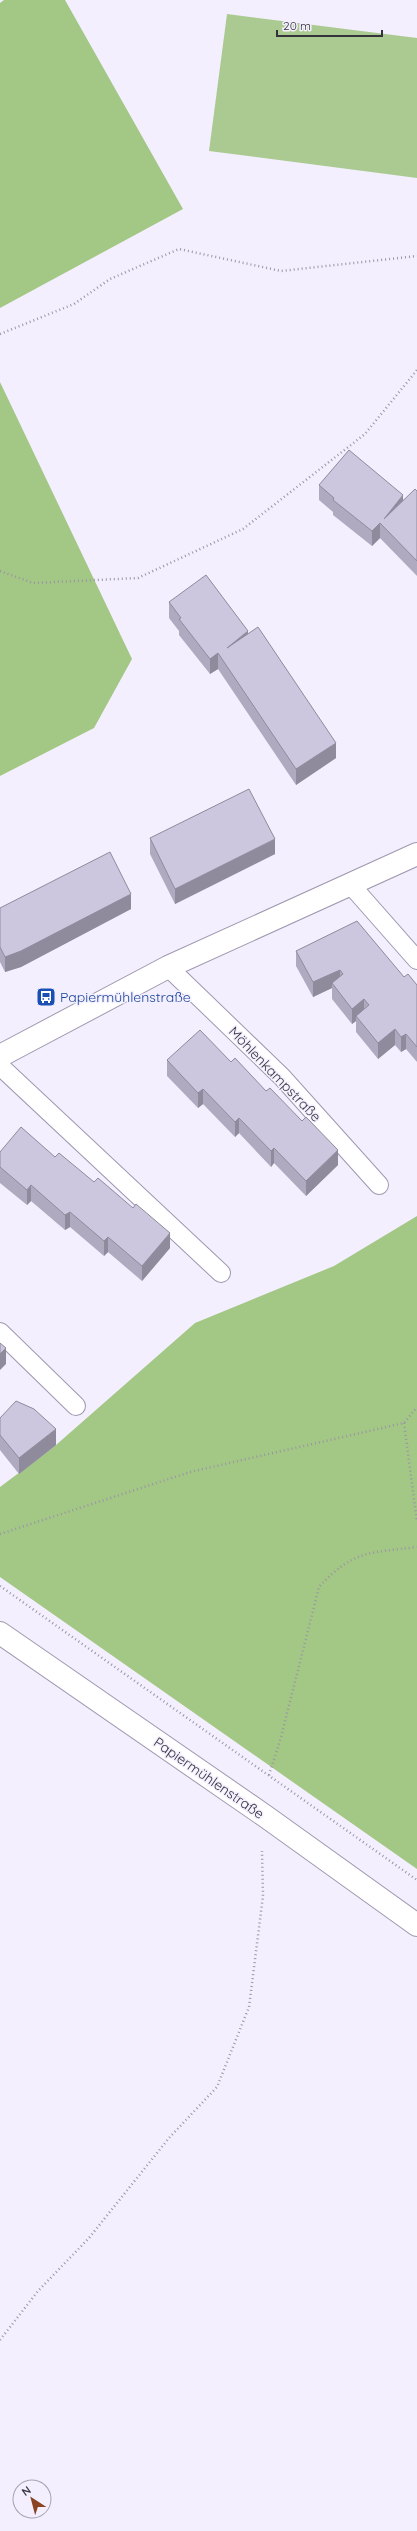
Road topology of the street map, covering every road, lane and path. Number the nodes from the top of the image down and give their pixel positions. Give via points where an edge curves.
1 (417, 256) edge
2 (0, 334) edge
3 (417, 370) edge
4 (0, 571) edge
5 (417, 854) edge
6 (350, 884) junction
7 (417, 960) edge
8 (168, 966) junction
9 (0, 1056) edge
10 (0, 1066) edge
11 (379, 1185) dead end
12 (221, 1273) dead end
13 (0, 1332) edge
14 (76, 1406) dead end
15 (417, 1407) edge
16 (404, 1422) junction
17 (417, 1522) edge
18 (0, 1534) edge
19 (417, 1547) edge
20 (0, 1586) edge
21 (0, 1633) edge
22 (269, 1775) junction
23 (262, 1851) dead end
24 (417, 1880) edge
25 (417, 1925) edge
26 (0, 2340) edge

1 - 2 path via 281,271 179,249 110,279 74,304
3 - 4 path via 365,434 243,529 138,578 33,583
5 - 6 main road
6 - 7 lane
6 - 8 main road
8 - 9 main road
8 - 11 lane, Möhlenkampstraße via 282,1077
10 - 12 lane
13 - 14 lane
15 - 16 path
16 - 17 path
16 - 18 path via 190,1472
19 - 22 path via 363,1554 337,1568 319,1587
20 - 22 path
21 - 25 main road, Papiermühlenstraße via 265,1816
22 - 24 path
23 - 26 path via 263,1896 249,2007 217,2087 169,2138 89,2238 38,2291

